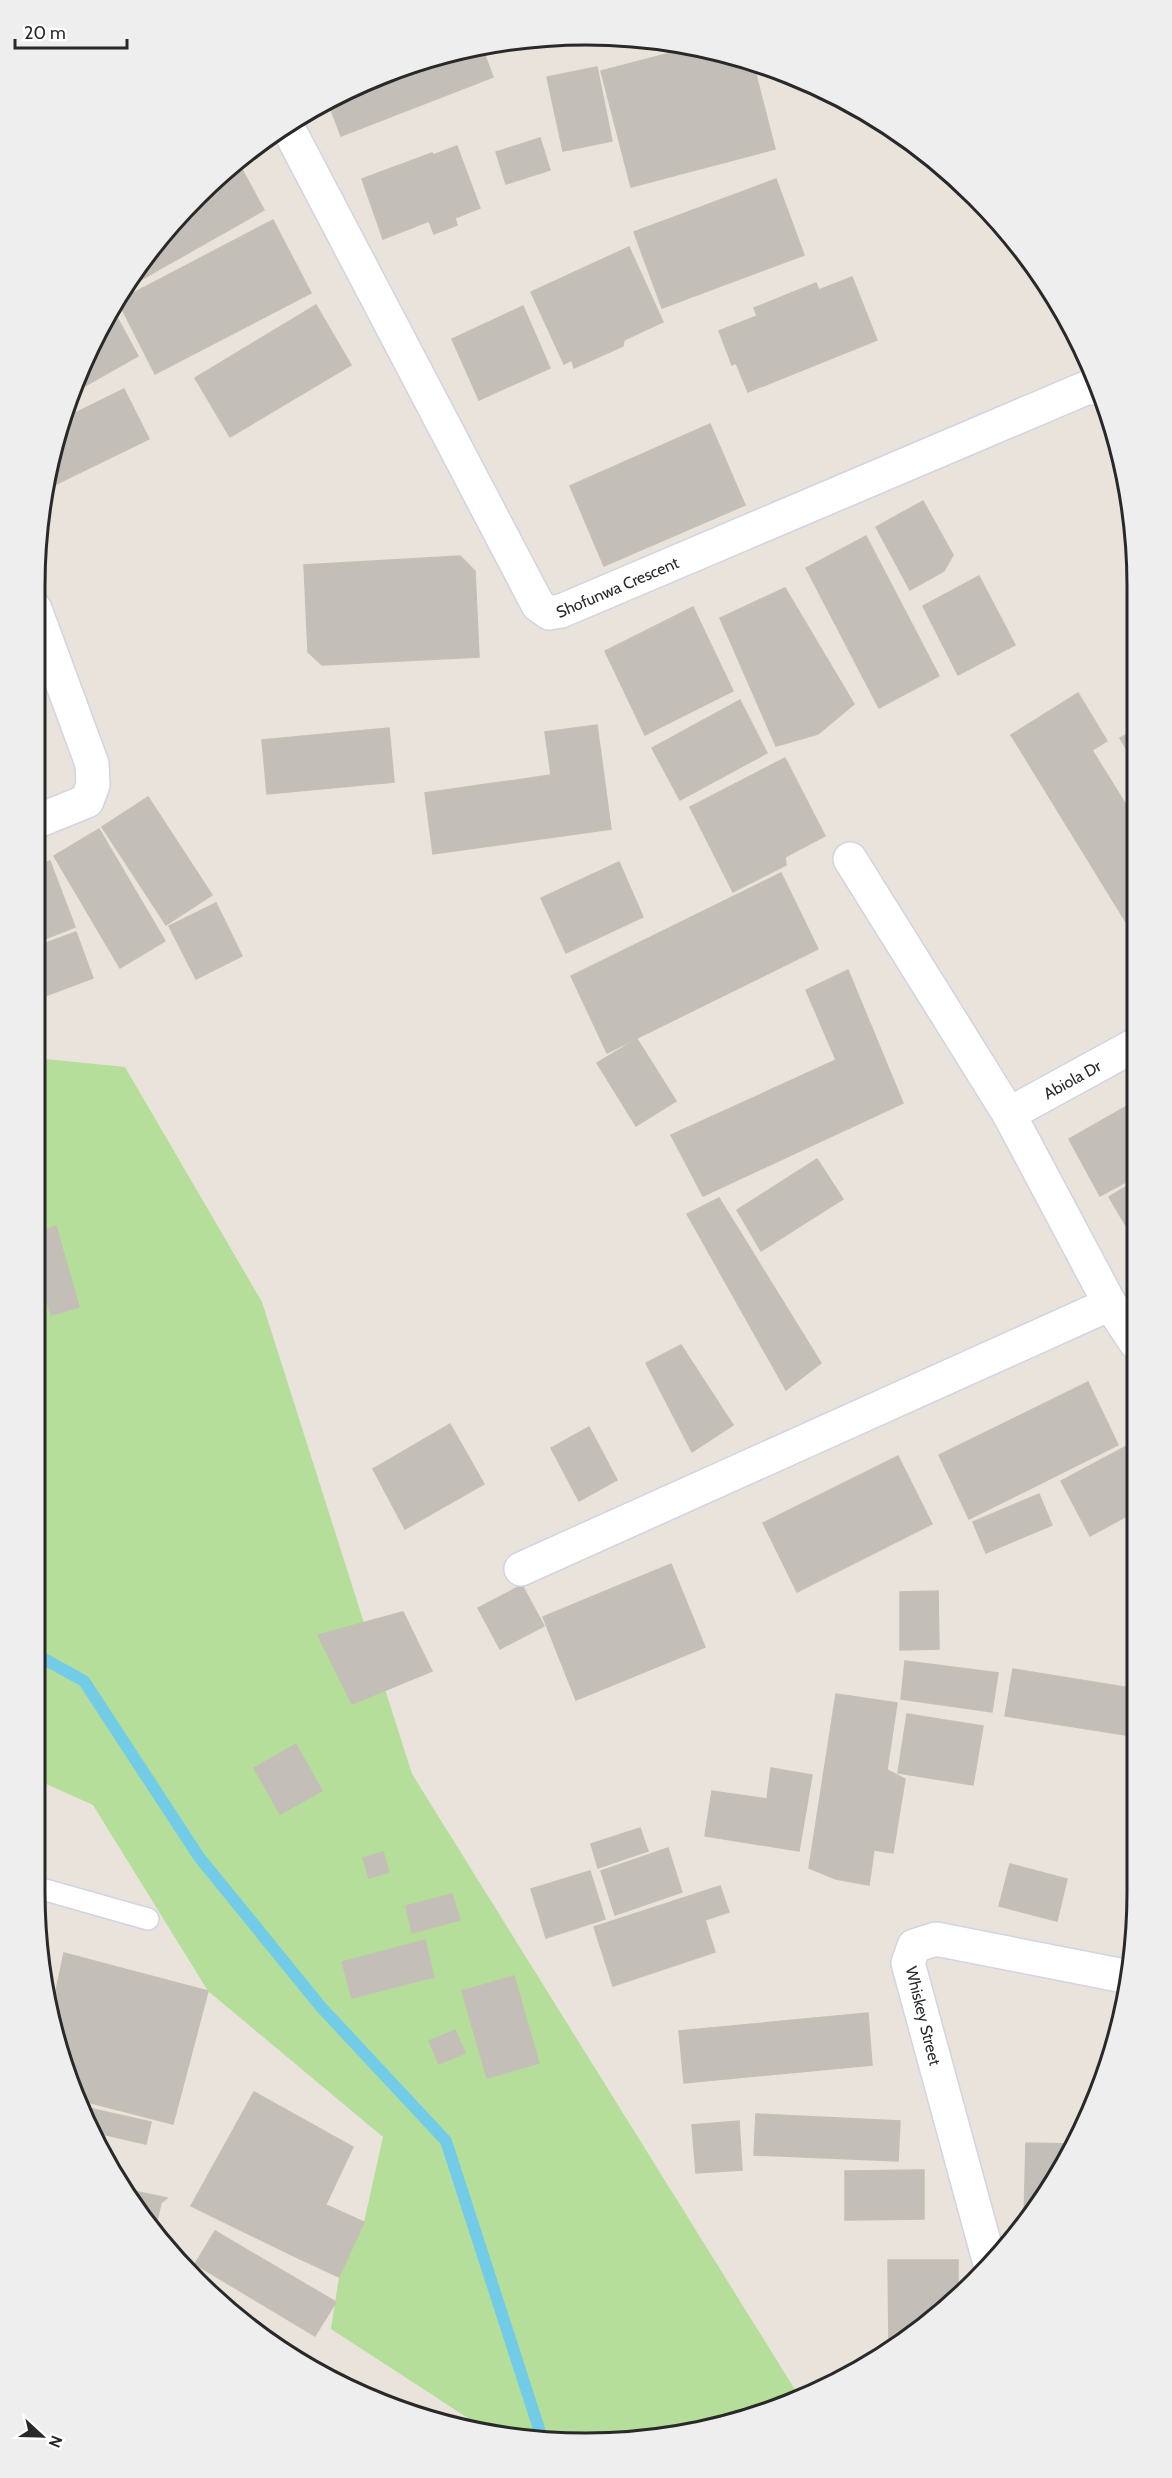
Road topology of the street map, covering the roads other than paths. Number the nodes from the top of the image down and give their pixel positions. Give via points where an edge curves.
1 (291, 133) edge
2 (1089, 388) edge
3 (45, 638) edge
4 (45, 818) edge
5 (850, 859) dead end
6 (1127, 1049) edge
7 (1009, 1114) junction
8 (1110, 1304) junction
9 (1127, 1330) edge
10 (521, 1569) dead end
11 (45, 1890) edge
12 (148, 1919) dead end
13 (1120, 1975) edge
14 (988, 2255) edge

1 - 2 street, Shofunwa Crescent via 538,605 549,613 561,612
3 - 4 street via 92,764 93,785 87,801
5 - 7 street
6 - 7 street, Abiola Dr
7 - 8 street
8 - 9 street
8 - 10 street
11 - 12 lane
13 - 14 street, Whiskey Street via 936,1939 914,1947 908,1963

